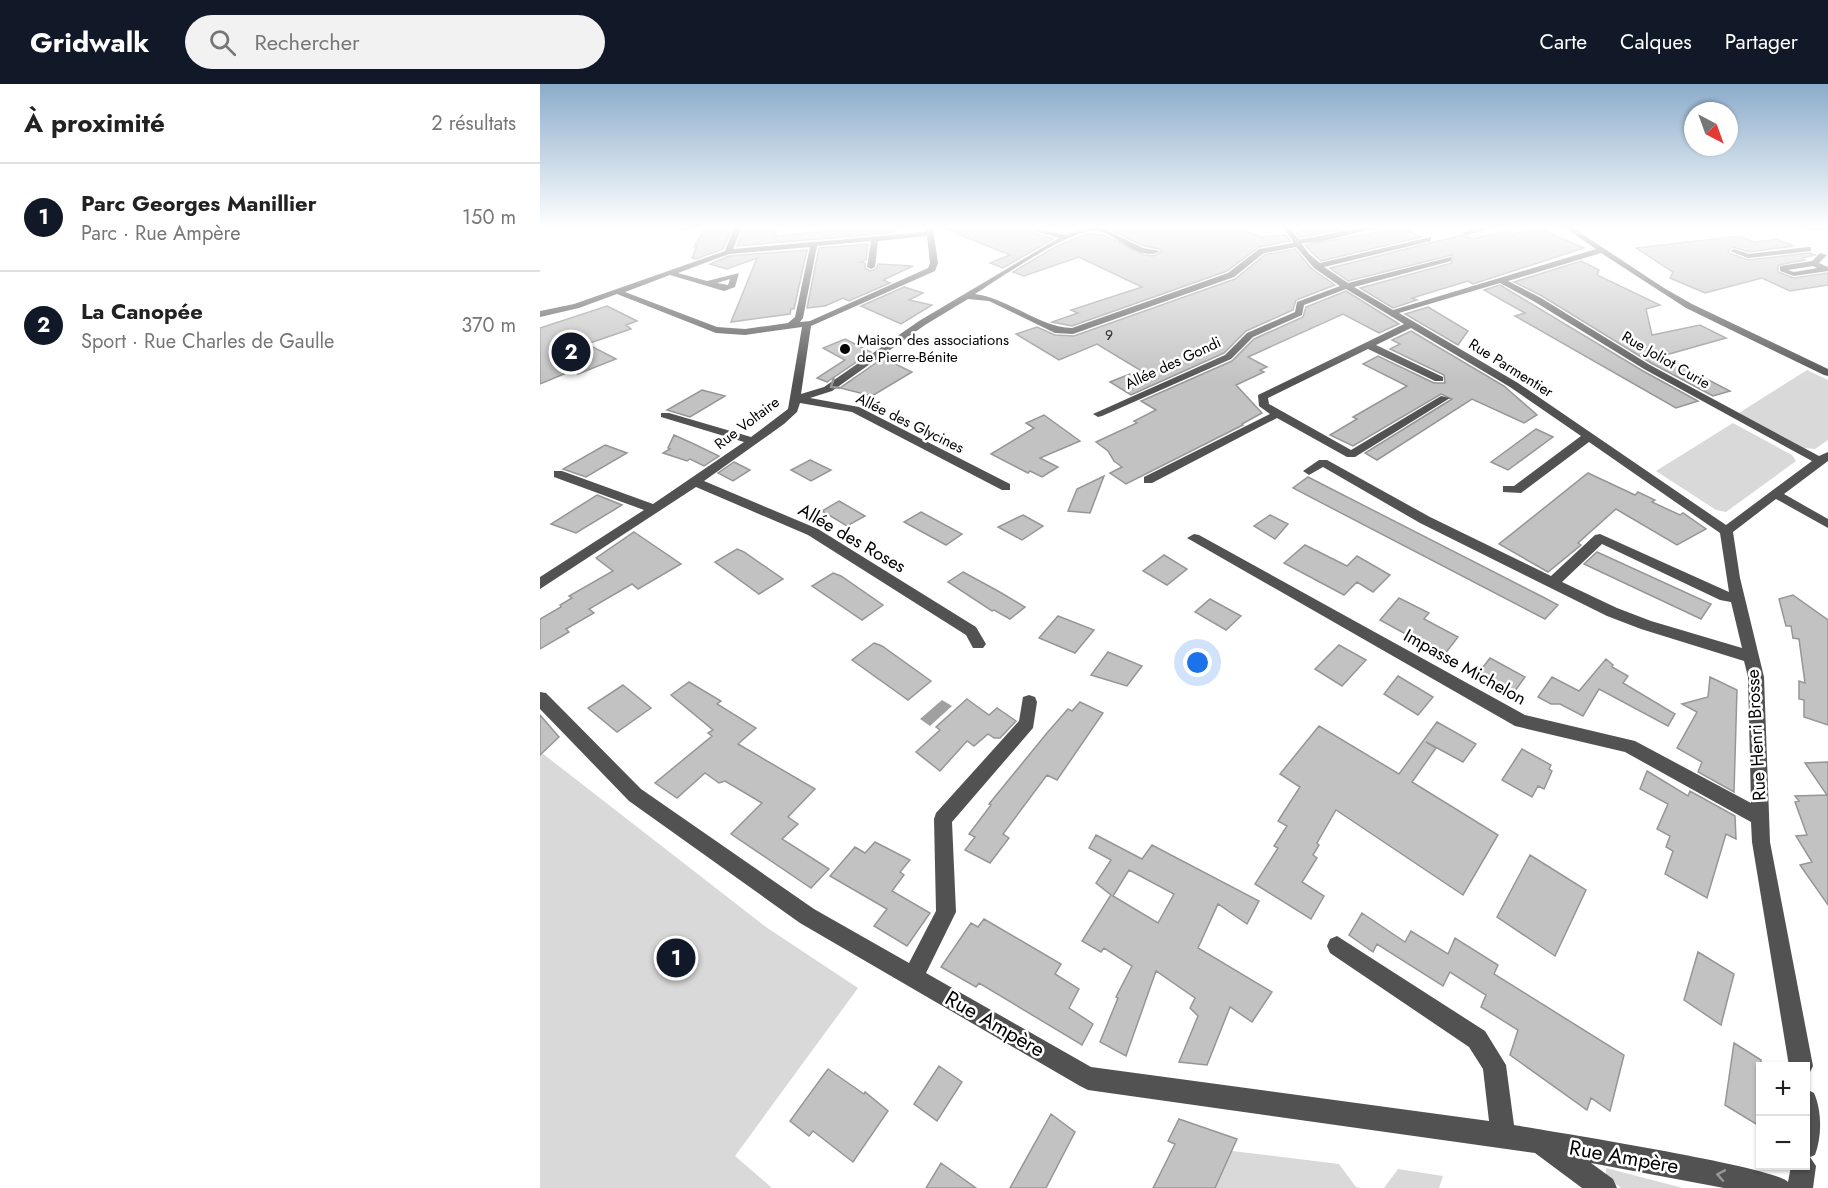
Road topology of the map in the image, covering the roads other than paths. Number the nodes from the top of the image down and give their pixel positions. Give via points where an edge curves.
1 (652, 280) edge
2 (689, 280) edge
3 (807, 280) edge
4 (907, 280) edge
5 (995, 280) edge
6 (1216, 280) edge
7 (1337, 280) edge
8 (1375, 280) edge
9 (1500, 280) joint
10 (1646, 280) edge
11 (709, 283) dead end
12 (1348, 287) junction
13 (618, 292) junction
14 (968, 296) junction
15 (1391, 313) junction
16 (540, 314) edge
17 (1411, 324) junction
18 (807, 325) junction
19 (790, 327) junction
20 (1368, 345) junction
21 (1828, 373) edge
22 (1439, 379) dead end
23 (1445, 398) dead end
24 (796, 399) junction
25 (1098, 414) dead end
26 (1277, 414) junction
27 (665, 415) dead end
28 (1589, 436) junction
29 (753, 441) junction
30 (1824, 458) edge
31 (1309, 471) dead end
32 (558, 474) dead end
33 (1148, 480) dead end
34 (695, 482) junction
35 (1006, 487) dead end
36 (1507, 489) dead end
37 (1776, 494) junction
38 (654, 509) junction
39 (1828, 524) edge
40 (1726, 531) junction
41 (1194, 538) dead end
42 (1553, 582) junction
43 (540, 584) edge
44 (1738, 598) junction
45 (978, 644) dead end
46 (1752, 657) junction
47 (540, 698) edge
48 (1029, 702) dead end
49 (1760, 817) junction
50 (1337, 946) dead end
51 (913, 977) junction
52 (1800, 1062) edge
53 (1503, 1135) junction
54 (1539, 1142) junction
55 (1802, 1170) edge
56 (1604, 1188) edge
57 (1778, 1188) edge
58 (1800, 1188) edge

1 - 13 street
2 - 11 street
3 - 19 street via 799,318
4 - 18 street
5 - 14 street, Rue Voltaire
6 - 14 street via 1073,331 1058,331 992,299
7 - 12 street, Rue Parmentier
8 - 12 street, Allée des Gondi
9 - 15 street
9 - 30 street, Rue Joliot Curie via 1647,368
10 - 21 street via 1705,315
12 - 15 street, Rue Parmentier
12 - 25 street, Allée des Gondi via 1306,300 1300,304 1299,313 1250,335 1228,357
13 - 16 street
13 - 19 street via 716,330 745,332
14 -> 24 street, Rue Voltaire via 828,389
15 - 17 street, Rue Parmentier
17 - 20 street
17 - 28 street, Rue Parmentier via 1514,385
18 - 19 street
18 - 24 street
20 - 22 street
20 - 26 street via 1262,397 1264,406
23 - 26 street via 1351,455
24 - 29 street, Rue Voltaire via 793,410
24 - 35 street, Allée des Glycines via 855,409
26 - 33 street
27 - 29 street
28 - 36 street via 1517,490
28 - 40 street, Rue Parmentier
29 - 34 street, Rue Voltaire
30 - 37 street
31 - 42 street via 1323,462 1425,520
32 - 38 street
34 - 38 street, Rue Voltaire
34 - 45 street, Allée des Roses via 813,532 971,631
37 - 39 street
37 - 40 street
38 - 43 street, Rue Voltaire
40 - 44 street, Rue Henri Brosse
41 - 49 street, Impasse Michelon via 1521,721 1629,746
42 - 44 street via 1600,538 1723,595
42 - 46 street via 1646,625
44 - 46 street, Rue Henri Brosse
46 - 49 street, Rue Henri Brosse via 1756,676
47 - 51 street, Rue Ampère via 635,795 807,916
48 - 51 street via 1027,723 943,819 946,912
49 - 52 street, Rue Henri Brosse via 1761,842
50 - 53 street via 1477,1039 1494,1065
51 - 53 street, Rue Ampère via 1088,1078
53 - 54 street, Rue Ampère
54 - 56 street, Rue Ampère
57 -> 54 street, Rue Ampère
55 - 58 street

